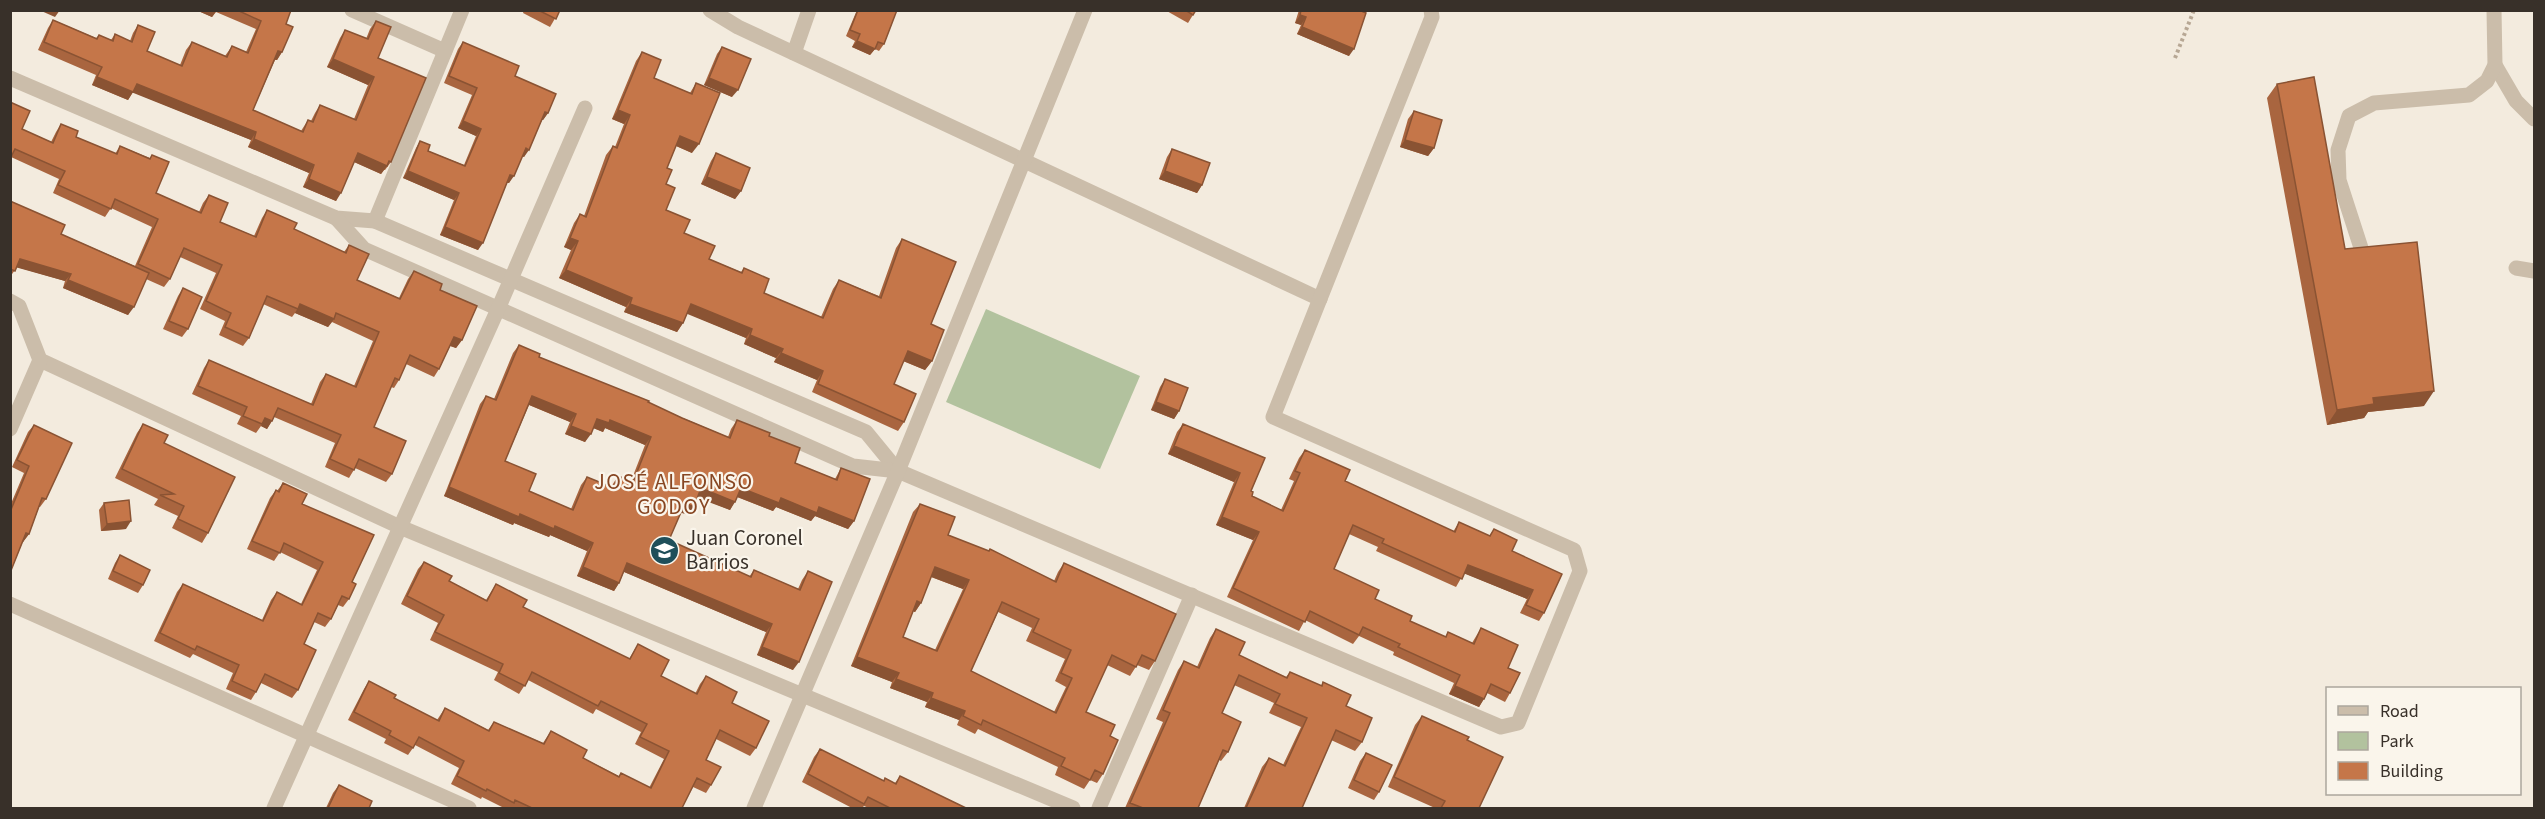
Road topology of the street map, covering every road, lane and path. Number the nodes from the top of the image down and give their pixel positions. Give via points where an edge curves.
1 (352, 10) edge
2 (462, 10) edge
3 (711, 10) edge
4 (809, 10) edge
5 (1085, 10) edge
6 (1431, 10) edge
7 (2194, 10) edge
8 (2494, 10) edge
9 (446, 51) junction
10 (794, 53) junction
11 (2175, 58) dead end
12 (2495, 64) junction
13 (10, 78) edge
14 (585, 108) dead end
15 (2535, 119) edge
16 (1024, 160) junction
17 (336, 218) junction
18 (375, 221) junction
19 (2362, 251) edge
20 (2516, 268) dead end
21 (2535, 271) edge
22 (511, 281) junction
23 (1320, 298) junction
24 (10, 301) edge
25 (498, 309) junction
26 (40, 360) junction
27 (10, 429) edge
28 (898, 471) junction
29 (400, 527) junction
30 (1192, 595) junction
31 (10, 604) edge
32 (802, 695) junction
33 (306, 736) junction
34 (274, 808) edge
35 (469, 808) edge
36 (754, 808) edge
37 (1073, 808) edge
38 (1099, 808) edge

1 - 9 street
2 - 9 street
3 - 10 street
4 - 10 street
5 - 16 street
6 - 23 street via 1432,17
7 - 11 path
8 - 12 street
9 - 18 street
10 - 16 street
12 - 15 street via 2516,101
12 - 19 street via 2487,81 2469,95 2374,103 2349,116 2338,150 2339,180
13 - 17 street
14 - 22 street
16 - 23 street
16 - 28 street
17 - 18 street
17 - 25 street via 364,249
18 - 22 street
20 - 21 street
22 - 25 street
22 - 28 street via 867,432
23 - 30 street via 1273,417 1575,550 1580,570 1518,723 1501,727
24 - 26 street via 19,306
25 - 28 street via 853,466
25 - 29 street
26 - 27 street
26 - 29 street
28 - 30 street
28 - 32 street
29 - 32 street
29 - 33 street
30 - 38 street
31 - 33 street
32 - 36 street
32 - 37 street
33 - 34 street
33 - 35 street

